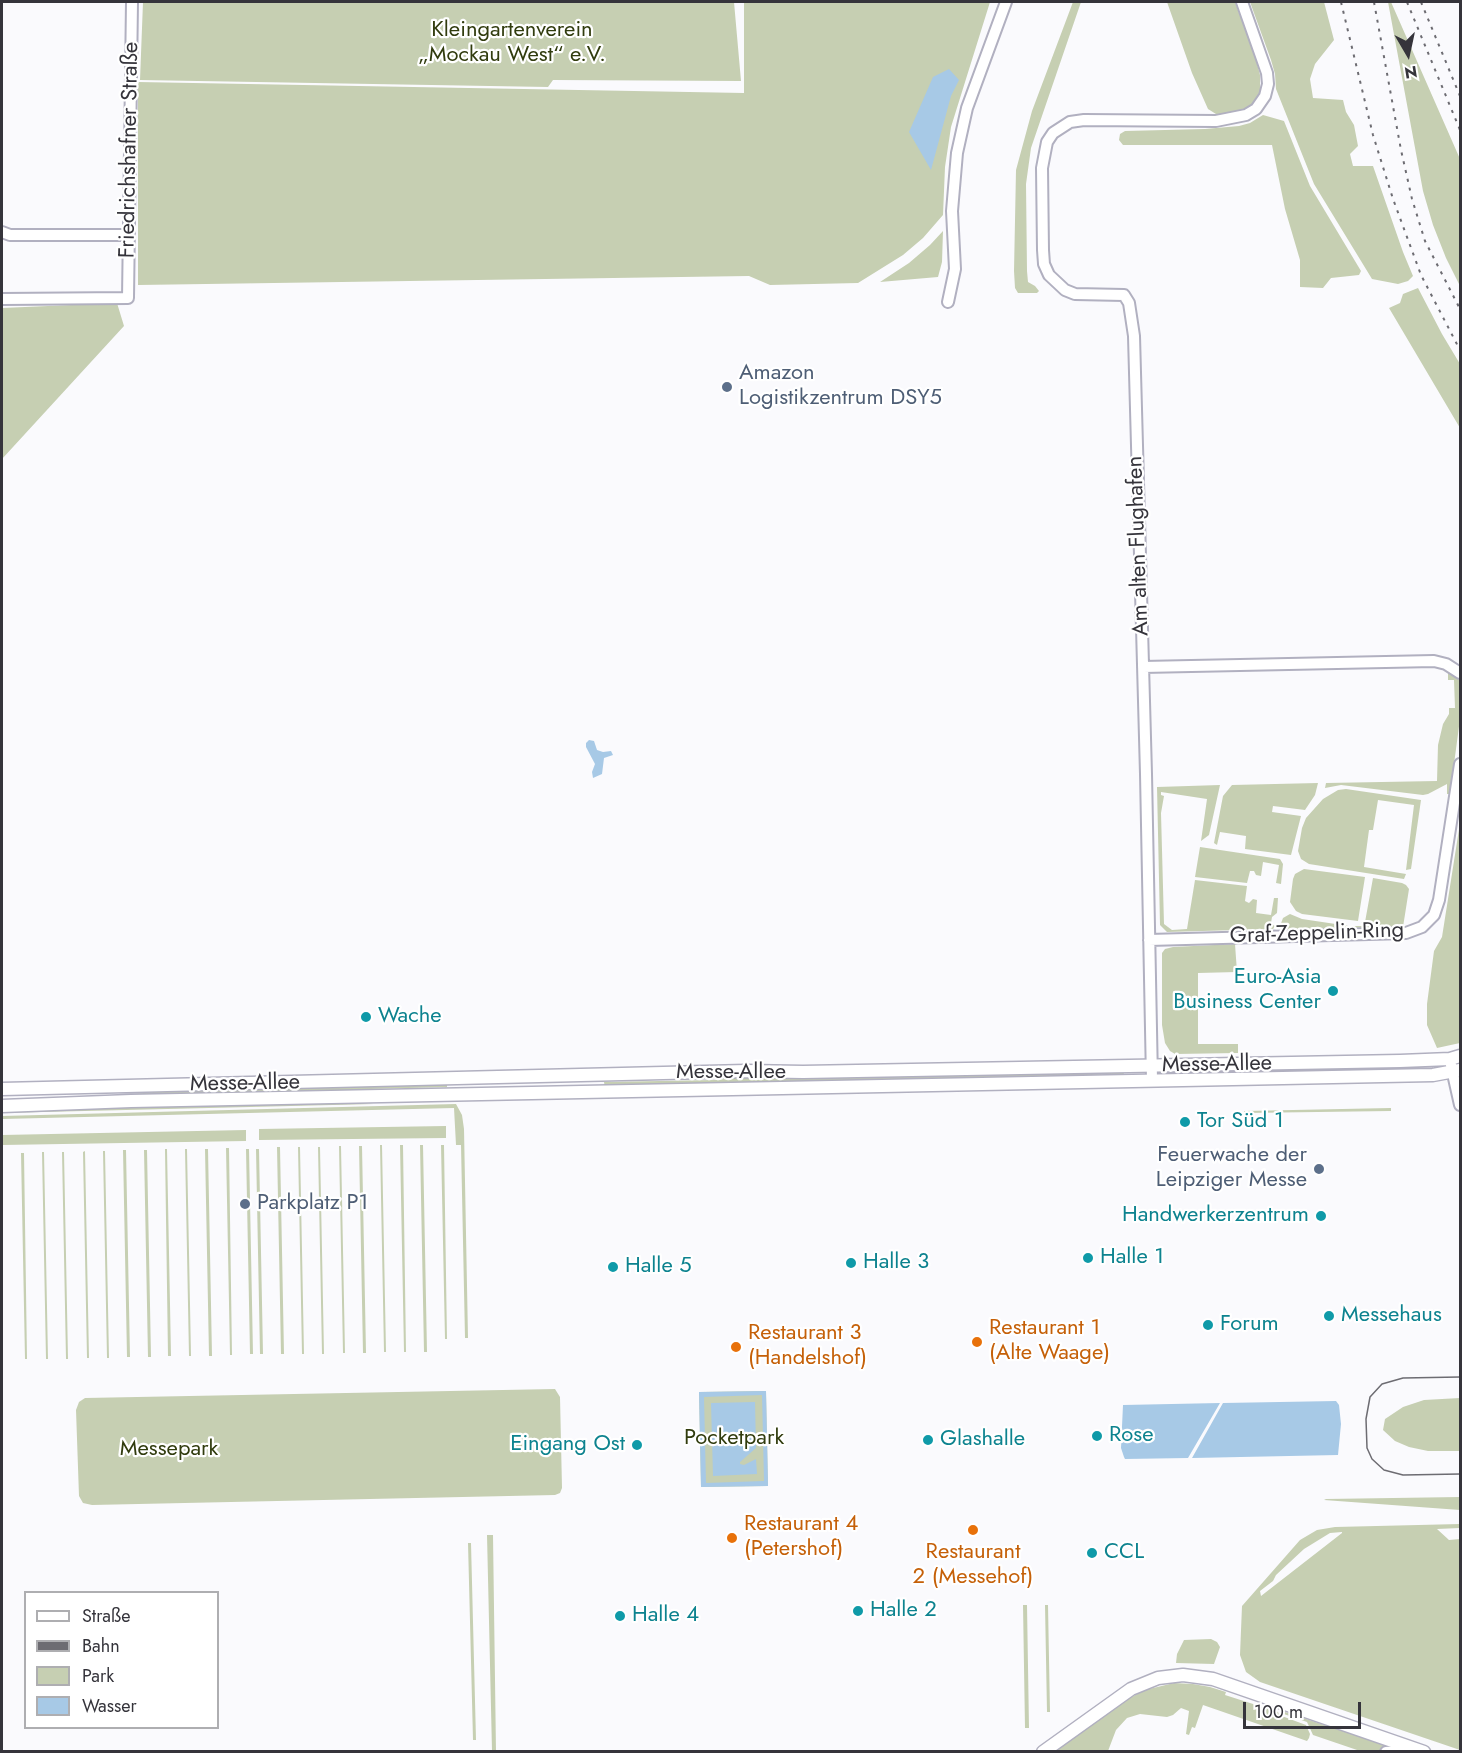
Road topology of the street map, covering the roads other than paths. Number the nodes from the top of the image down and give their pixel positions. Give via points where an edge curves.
1 (132, 2) edge
2 (1006, 2) edge
3 (1242, 2) edge
4 (2, 232) edge
5 (128, 236) junction
6 (2, 299) edge
7 (948, 302) dead end
8 (1143, 667) junction
9 (1461, 673) edge
10 (1461, 764) edge
11 (1149, 940) junction
12 (1455, 1057) edge
13 (1152, 1066) junction
14 (1456, 1071) edge
15 (1152, 1080) junction
16 (2, 1089) edge
17 (1461, 1105) edge
18 (2, 1106) edge
19 (1421, 1751) edge
20 (1043, 1752) edge
21 (1386, 1752) edge

1 - 5 street, Friedrichshafner Straße
2 - 7 street via 966,108 957,153 952,211 955,269
3 - 8 street, Am alten Flughafen via 1267,73 1265,96 1256,109 1216,121 1070,123 1053,133 1047,142 1042,168 1043,250 1049,275 1075,294 1119,294 1129,303 1134,336
4 - 5 street
5 - 6 street, Friedrichshafner Straße via 128,298
8 - 9 street via 1434,662
8 - 11 street, Am alten Flughafen
10 - 11 street, Graf-Zeppelin-Ring via 1439,900 1434,915 1422,927 1406,933
11 - 13 street, Am alten Flughafen
12 - 13 main road, Messe-Allee
12 - 14 street
13 - 15 street, Am alten Flughafen
13 - 16 main road, Messe-Allee
14 - 15 main road, Messe-Allee via 1433,1075
14 - 17 street
15 - 18 main road, Messe-Allee
19 - 20 main road via 1213,1679 1183,1675 1158,1678 1131,1689
19 - 21 street

